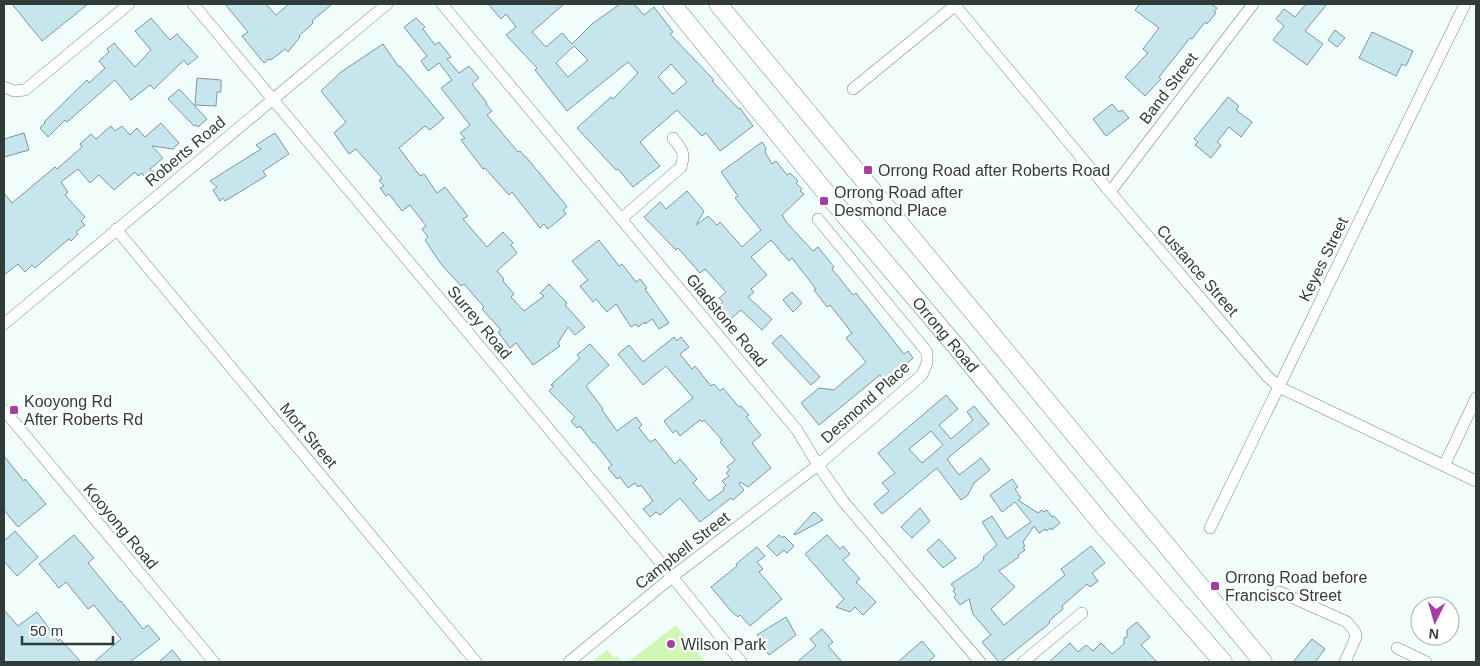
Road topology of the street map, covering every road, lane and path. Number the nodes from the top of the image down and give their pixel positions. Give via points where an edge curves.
1 (129, 4) edge
2 (193, 4) edge
3 (387, 4) edge
4 (442, 4) edge
5 (672, 4) edge
6 (718, 4) edge
7 (955, 4) edge
8 (1253, 4) edge
9 (1465, 4) edge
10 (4, 87) edge
11 (853, 89) dead end
12 (273, 99) junction
13 (673, 138) dead end
14 (1110, 192) junction
15 (621, 218) junction
16 (818, 219) dead end
17 (116, 229) junction
18 (4, 324) edge
19 (1279, 387) junction
20 (1476, 398) edge
21 (4, 410) edge
22 (818, 466) junction
23 (1444, 466) junction
24 (1476, 482) edge
25 (1210, 528) dead end
26 (672, 577) junction
27 (1280, 592) dead end
28 (1082, 613) dead end
29 (1397, 648) dead end
30 (214, 662) edge
31 (476, 662) edge
32 (569, 662) edge
33 (741, 662) edge
34 (980, 662) edge
35 (1023, 662) edge
36 (1223, 662) edge
37 (1263, 662) edge
38 (1345, 662) edge
39 (1426, 662) edge

1 - 10 street via 25,90 14,91
2 - 12 street, Surrey Road
3 - 12 street, Roberts Road
4 - 15 street, Gladstone Road
5 - 36 highway, Orrong Road via 1102,524
6 - 37 highway
7 - 11 street
7 - 14 street, Custance Street
8 - 14 street, Band Street
9 - 19 street, Keyes Street
12 - 17 street, Roberts Road
12 - 26 street, Surrey Road
13 - 15 street via 683,151 681,167
14 - 19 street, Custance Street
15 - 22 street, Gladstone Road via 797,430
16 - 22 street, Desmond Place via 927,352 922,375
17 - 18 street, Roberts Road
17 - 31 street, Mort Street
19 - 23 street, Custance Street
19 - 25 street, Keyes Street
20 - 23 street
21 - 30 street, Kooyong Road
22 - 26 street, Campbell Street
22 - 34 street, Gladstone Road via 843,501
23 - 24 street, Custance Street
26 - 32 street, Campbell Street
26 - 33 street, Surrey Road
27 - 38 street via 1352,626 1356,637
28 - 35 street
29 - 39 street

